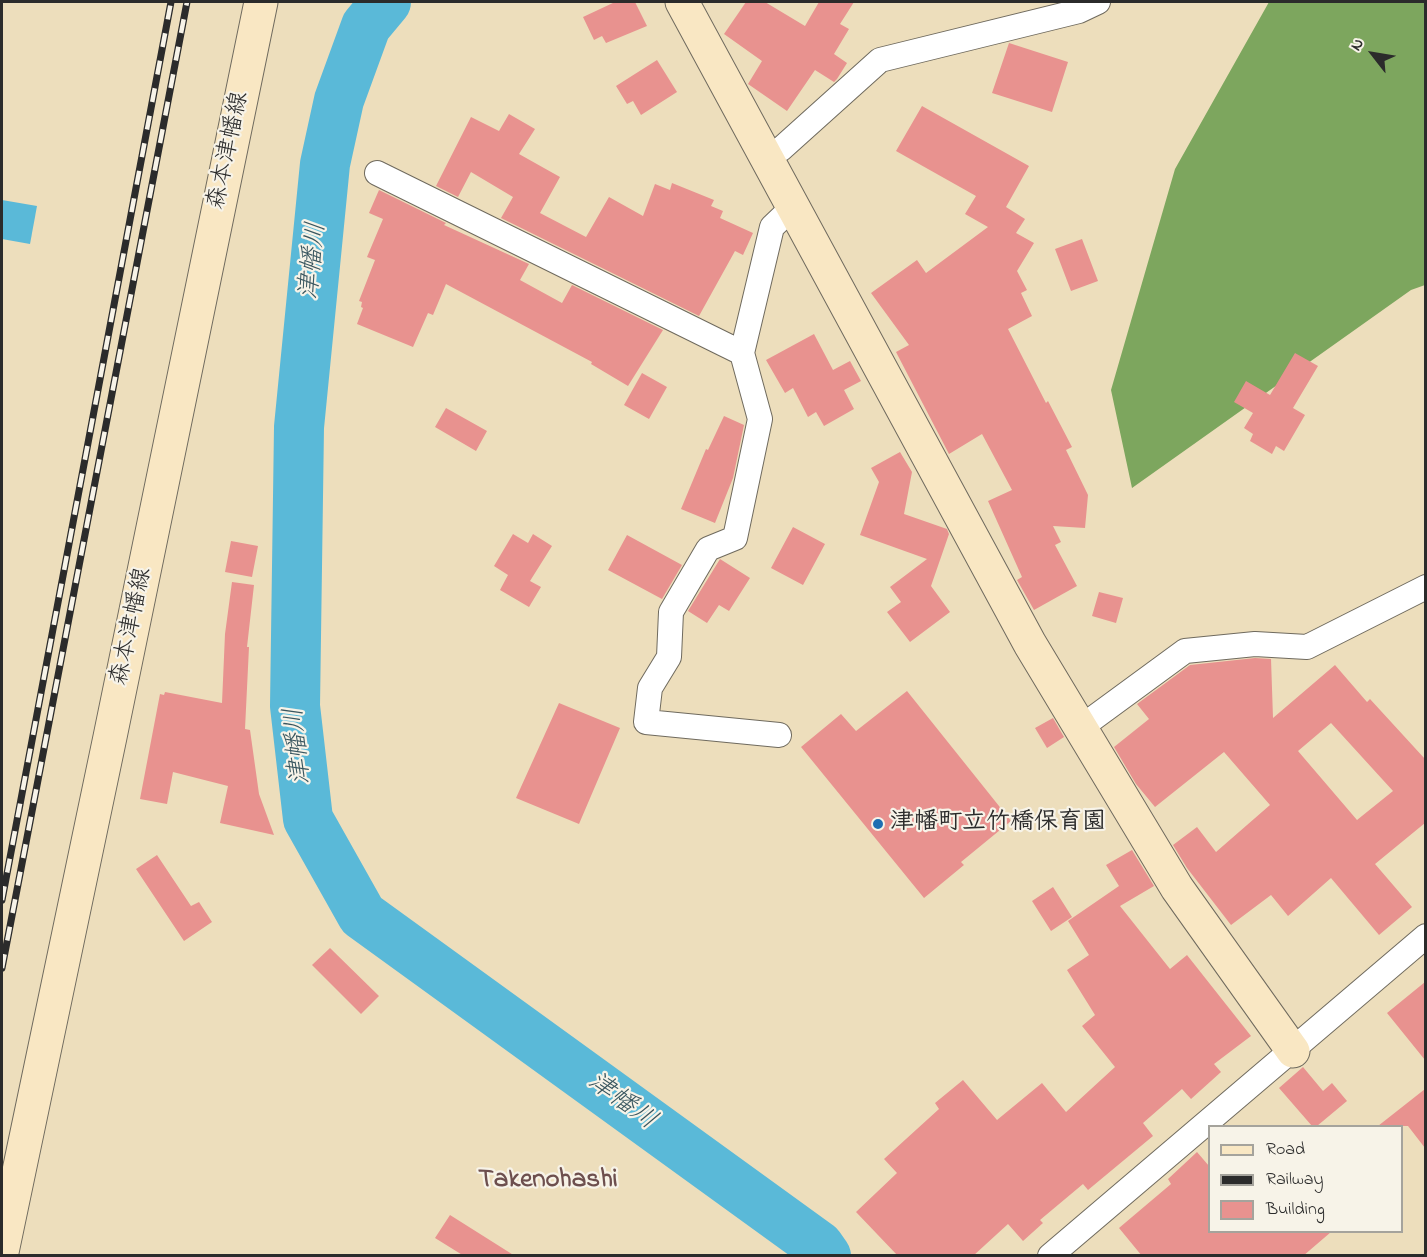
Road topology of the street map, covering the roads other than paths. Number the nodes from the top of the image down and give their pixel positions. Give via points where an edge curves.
1 (261, 2) edge
2 (682, 2) edge
3 (1098, 2) edge
4 (765, 157) junction
5 (377, 173) dead end
6 (793, 207) junction
7 (742, 353) junction
8 (1425, 587) edge
9 (1080, 728) junction
10 (779, 735) dead end
11 (1425, 936) edge
12 (1293, 1051) junction
13 (2, 1251) edge
14 (1050, 1256) edge

1 - 13 main road, 森本津幡線
2 - 4 main road
3 - 4 street via 1079,11 880,60 781,149
4 - 6 main road
5 - 7 street
6 - 7 street via 772,227
6 - 9 main road via 1030,644
7 - 10 street via 760,419 735,538 708,549 671,612 669,657 651,688 646,722
8 - 9 street via 1307,646 1255,644 1185,651
9 - 12 main road via 1177,888
11 - 12 street
12 - 14 street

